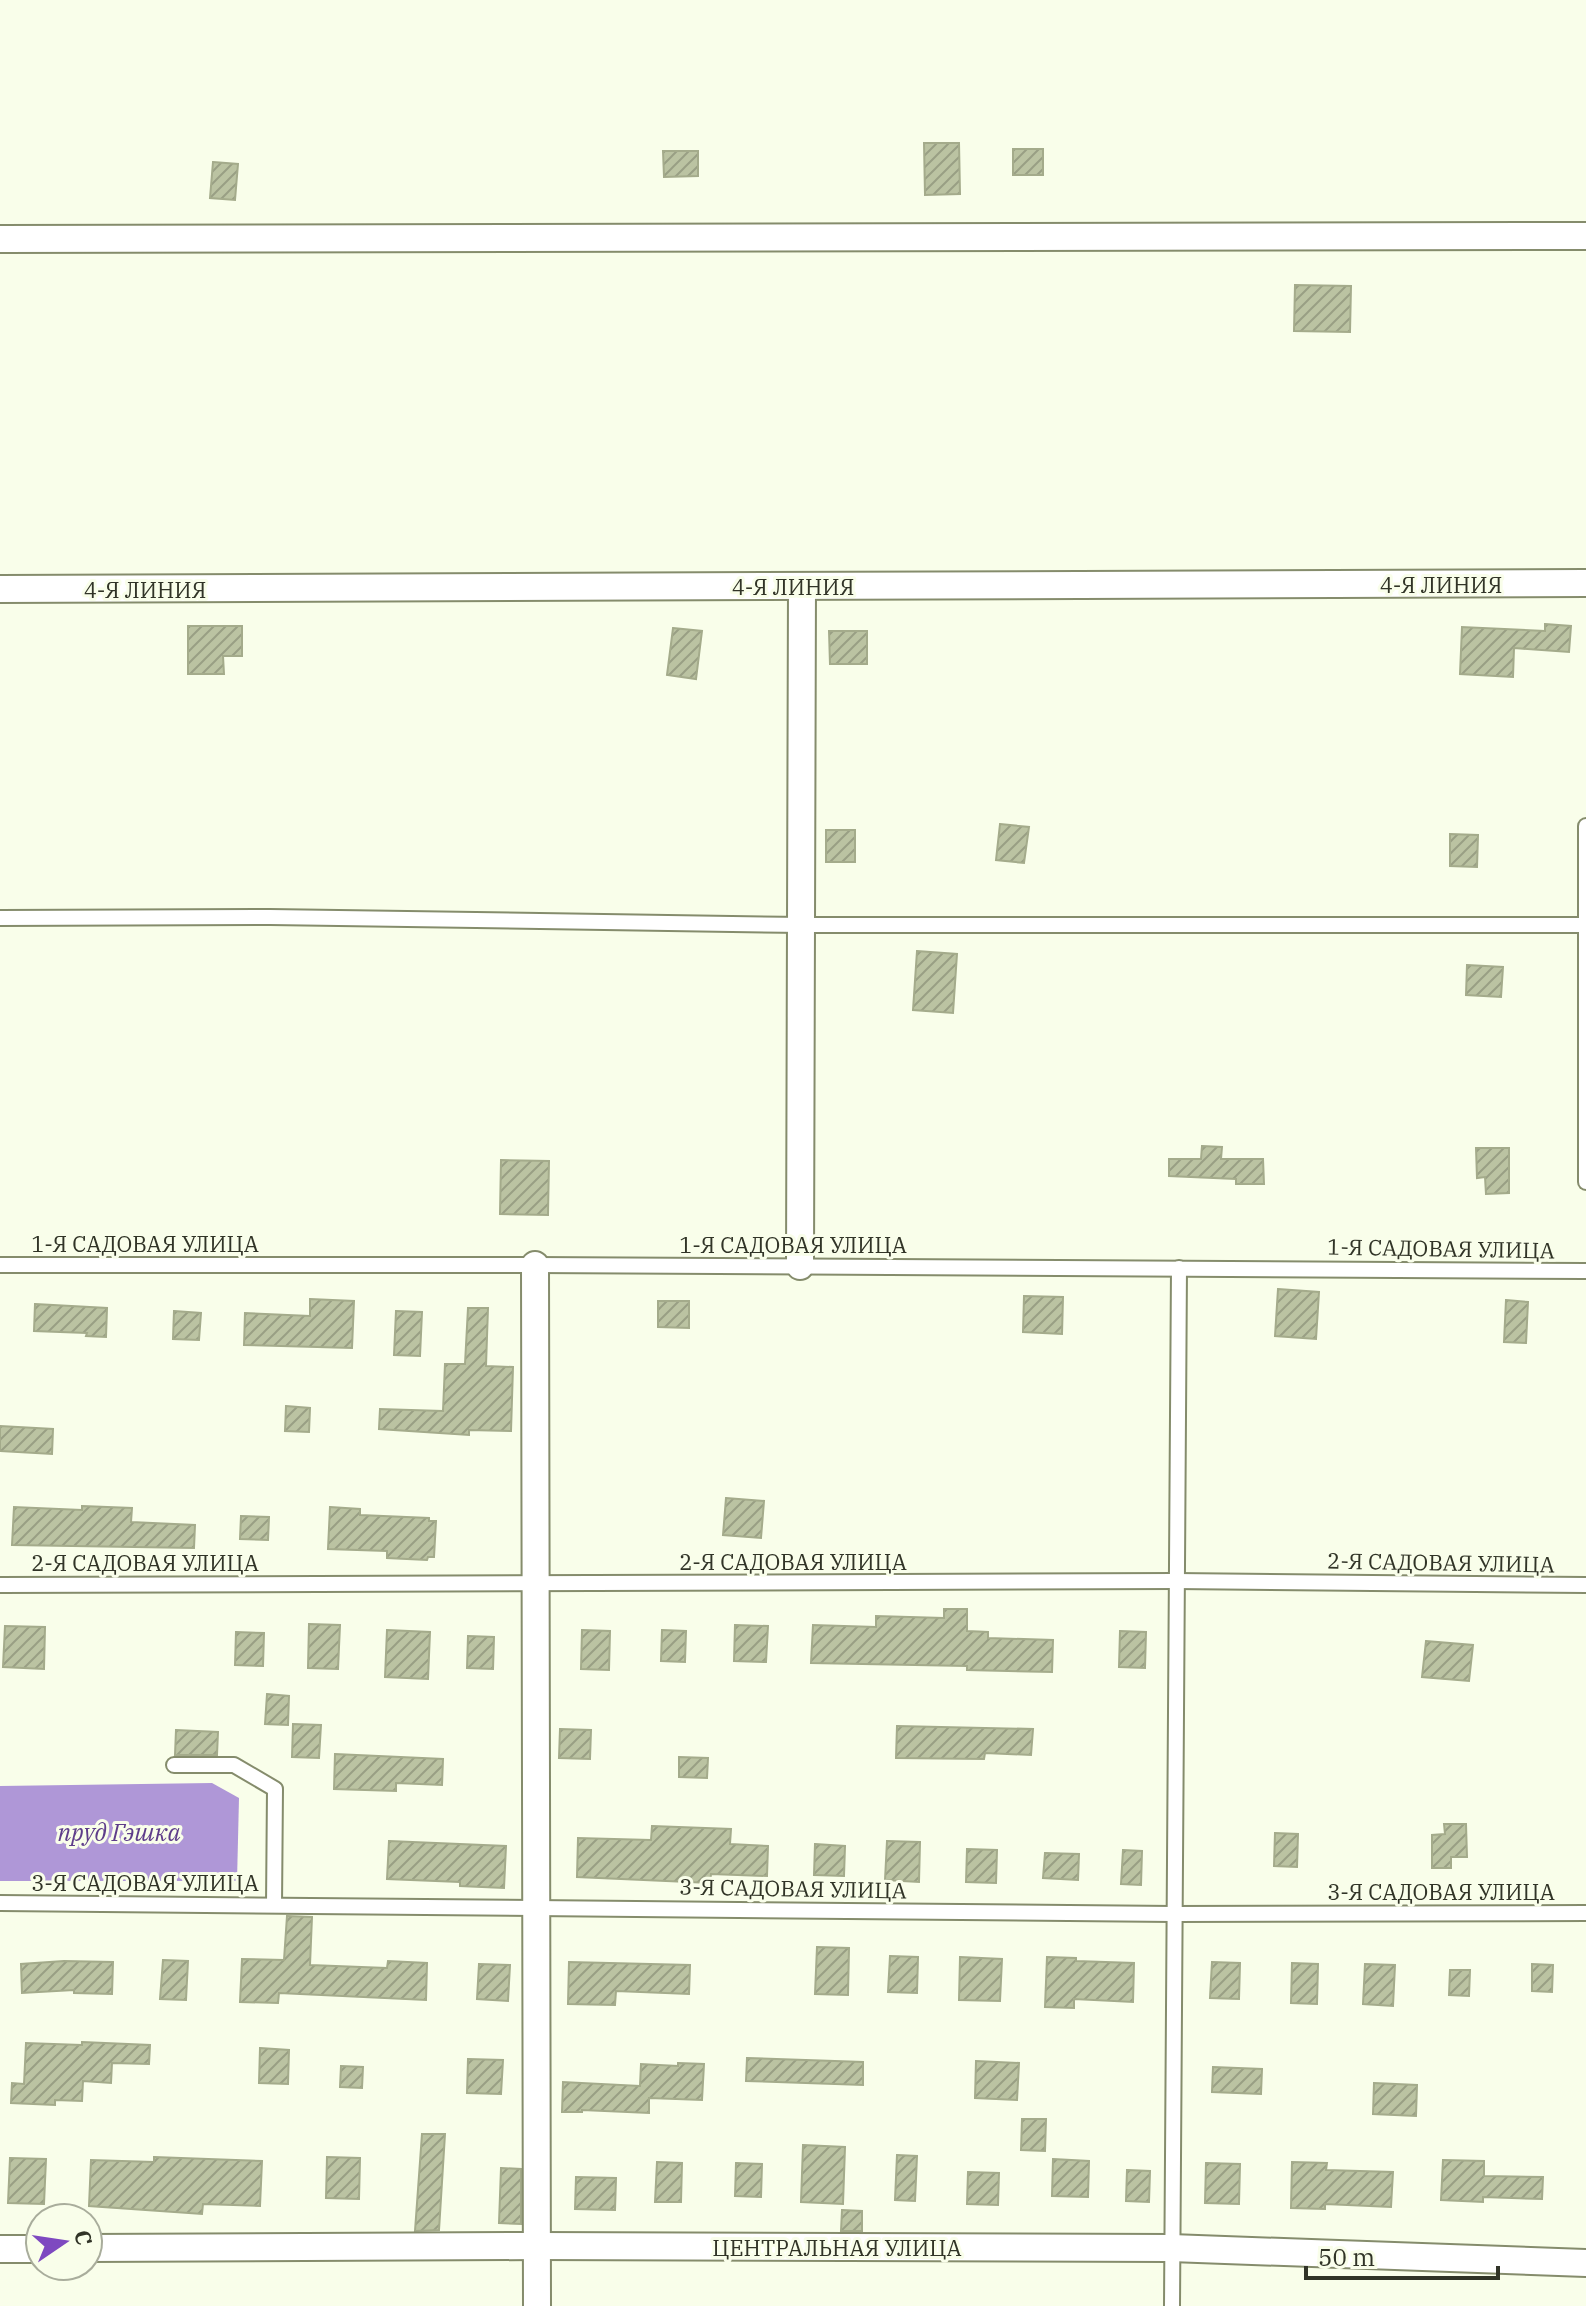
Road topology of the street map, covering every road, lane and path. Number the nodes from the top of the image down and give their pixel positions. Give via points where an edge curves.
1 (1586, 236) edge
2 (0, 239) edge
3 (1586, 583) edge
4 (802, 586) junction
5 (0, 589) edge
6 (1586, 826) edge
7 (0, 918) edge
8 (803, 925) junction
9 (1586, 925) edge
10 (1586, 1182) edge
11 (0, 1265) edge
12 (535, 1265) junction
13 (800, 1266) junction
14 (1179, 1268) junction
15 (1586, 1271) edge
16 (1176, 1581) junction
17 (534, 1583) junction
18 (0, 1585) edge
19 (1586, 1585) edge
20 (174, 1765) dead end
21 (0, 1903) edge
22 (274, 1905) junction
23 (537, 1908) junction
24 (1586, 1913) edge
25 (1173, 1914) junction
26 (536, 2246) junction
27 (104, 2248) edge
28 (1171, 2248) junction
29 (0, 2249) edge
30 (24, 2249) edge
31 (1586, 2263) edge
32 (537, 2306) edge
33 (1172, 2306) edge

1 - 2 street
3 - 4 street, 4-Я ЛИНИЯ
4 - 5 street, 4-Я ЛИНИЯ
4 - 8 street
6 - 9 lane
7 - 8 lane
8 - 9 lane
8 - 13 street
9 - 10 lane
11 - 12 lane, 1-Я САДОВАЯ УЛИЦА
12 - 13 lane, 1-Я САДОВАЯ УЛИЦА
12 - 17 street
13 - 14 lane, 1-Я САДОВАЯ УЛИЦА
14 - 15 lane, 1-Я САДОВАЯ УЛИЦА
14 - 16 lane
16 - 17 lane, 2-Я САДОВАЯ УЛИЦА
16 - 19 lane, 2-Я САДОВАЯ УЛИЦА
16 - 25 lane
17 - 18 lane, 2-Я САДОВАЯ УЛИЦА
17 - 23 street
20 - 22 lane via 234,1765 275,1789
21 - 22 lane, 3-Я САДОВАЯ УЛИЦА
22 - 23 lane, 3-Я САДОВАЯ УЛИЦА
23 - 25 lane, 3-Я САДОВАЯ УЛИЦА
23 - 26 street
24 - 25 lane, 3-Я САДОВАЯ УЛИЦА
25 - 28 lane
26 - 27 street, ЦЕНТРАЛЬНАЯ УЛИЦА
26 - 28 street, ЦЕНТРАЛЬНАЯ УЛИЦА
26 - 32 street
28 - 31 street, ЦЕНТРАЛЬНАЯ УЛИЦА
28 - 33 lane
29 - 30 street

